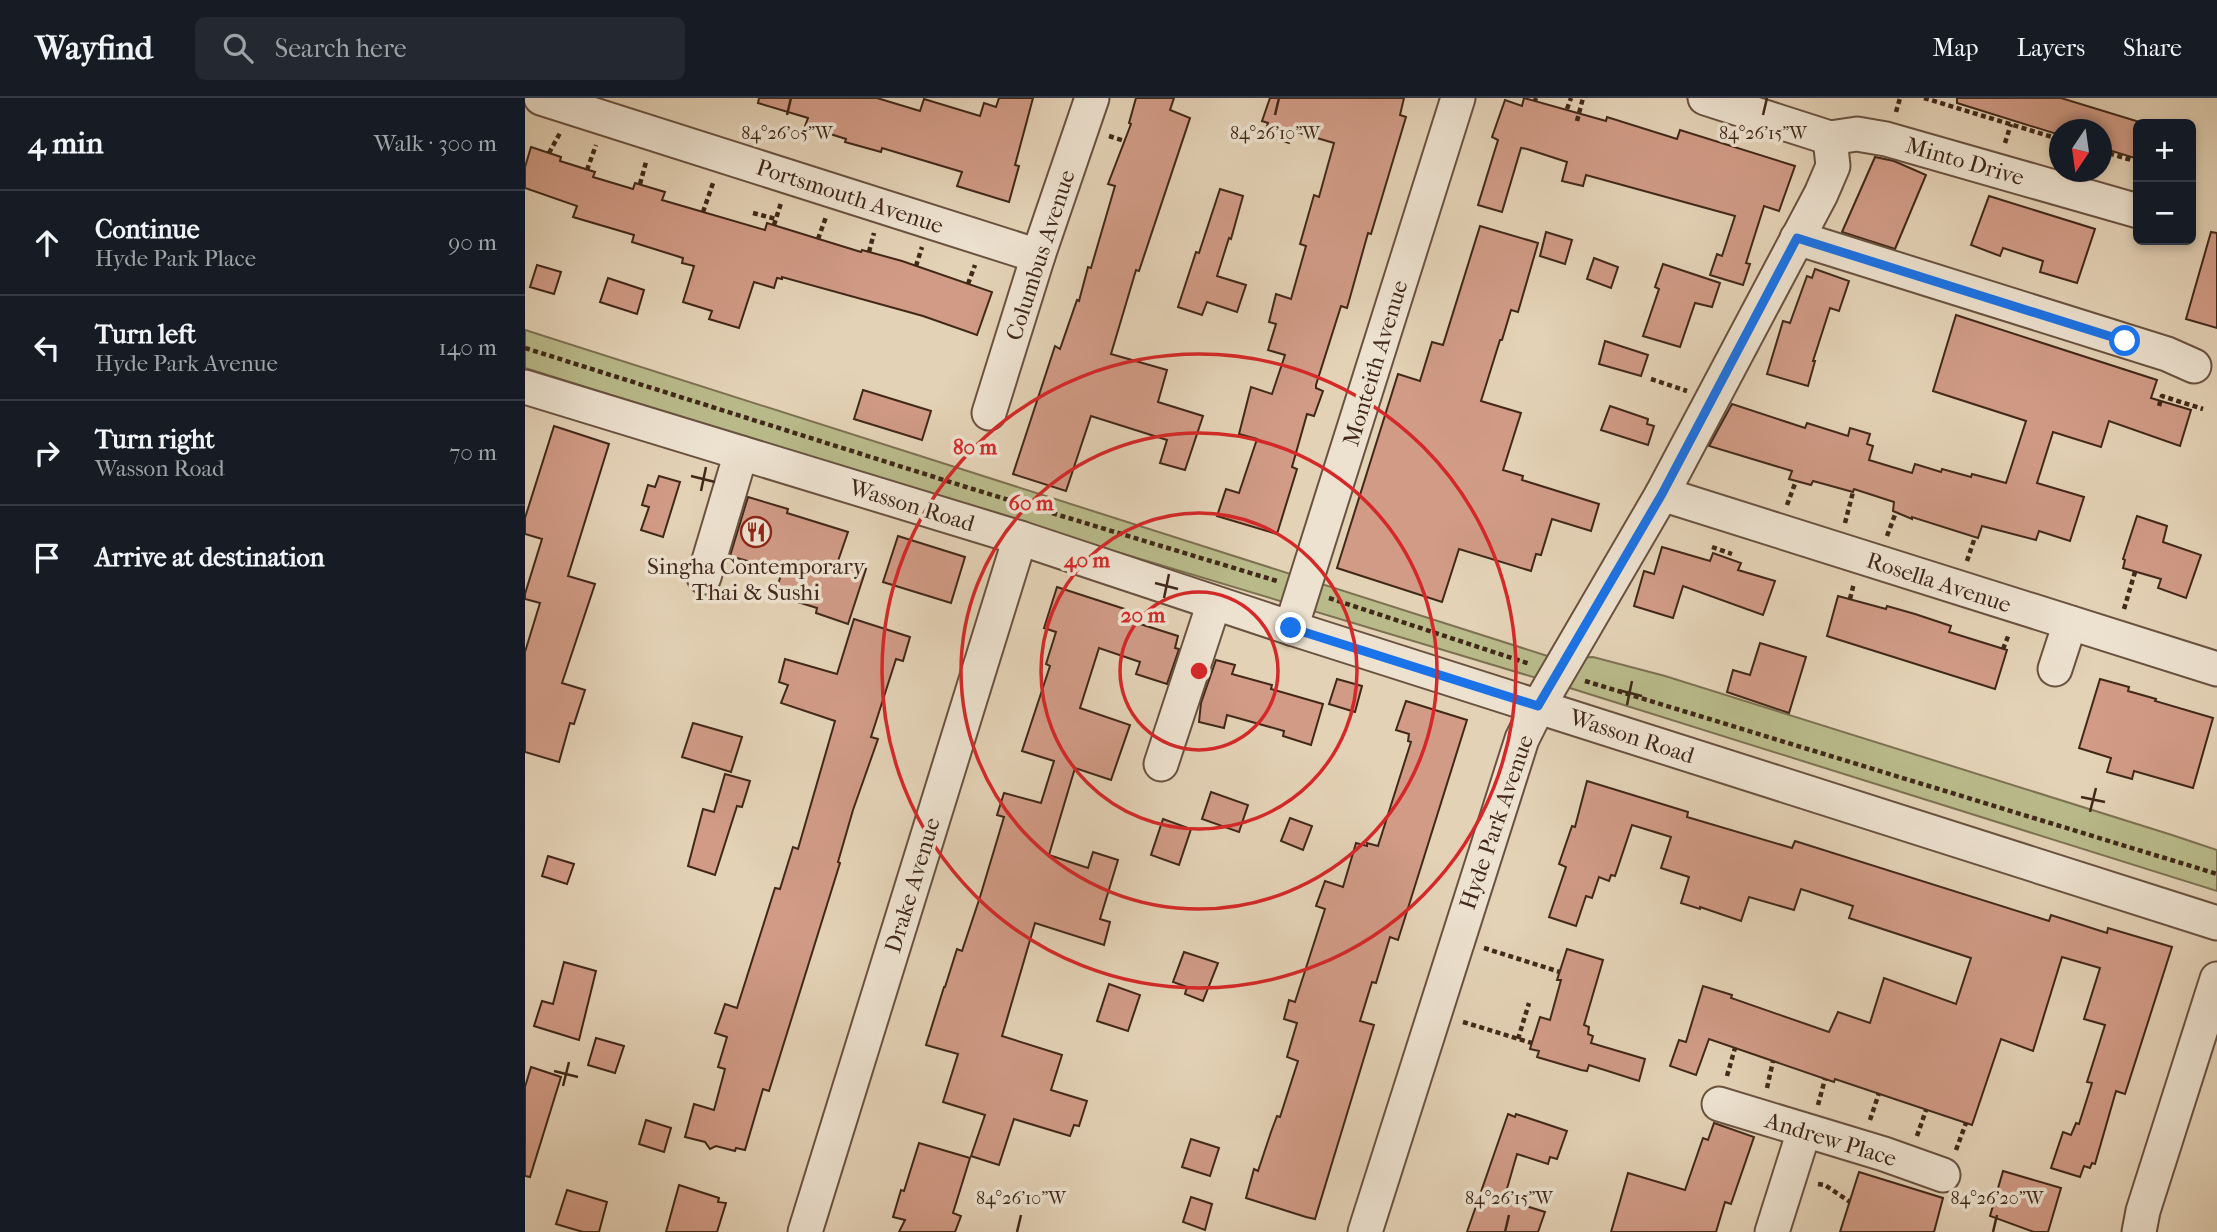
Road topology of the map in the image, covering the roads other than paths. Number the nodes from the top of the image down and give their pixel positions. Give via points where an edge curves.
1 (541, 98) edge
2 (1092, 98) edge
3 (1458, 98) edge
4 (1705, 98) edge
5 (1830, 138) junction
6 (2133, 210) edge
7 (1797, 238) junction
8 (1038, 256) junction
9 (2194, 366) dead end
10 (525, 388) edge
11 (989, 412) dead end
12 (741, 453) junction
13 (1662, 494) junction
14 (1020, 538) junction
15 (704, 577) dead end
16 (1214, 603) junction
17 (2070, 623) junction
18 (1291, 628) junction
19 (2055, 669) dead end
20 (2217, 669) edge
21 (1538, 706) junction
22 (1161, 764) dead end
23 (2217, 923) edge
24 (2217, 979) edge
25 (1722, 1092) road end
26 (1811, 1120) junction
27 (1949, 1164) road end
28 (805, 1232) edge
29 (1366, 1232) edge
30 (1772, 1232) edge
31 (2139, 1232) edge

1 - 8 street, Portsmouth Avenue
2 - 8 street, Columbus Avenue
3 - 18 street, Monteith Avenue
4 - 5 street
5 - 6 street, Minto Drive via 1857,134 1887,139
5 - 7 street, Hyde Park Avenue via 1833,166
7 - 9 street
7 - 13 street, Hyde Park Avenue
8 - 11 street, Columbus Avenue
10 - 12 street, Wasson Road
12 - 14 street, Wasson Road
12 - 15 street
13 - 17 street, Rosella Avenue
13 - 21 street, Hyde Park Avenue
14 - 16 street, Wasson Road
14 - 28 street, Drake Avenue
16 - 18 street, Wasson Road
16 - 22 street
17 - 19 street
17 - 20 street, Rosella Avenue
18 - 21 street, Wasson Road
21 - 23 street, Wasson Road
21 - 29 street, Hyde Park Avenue via 1522,739
24 - 31 street
25 - 26 street, Andrew Place
26 - 27 street, Andrew Place via 1884,1154
26 - 30 street

